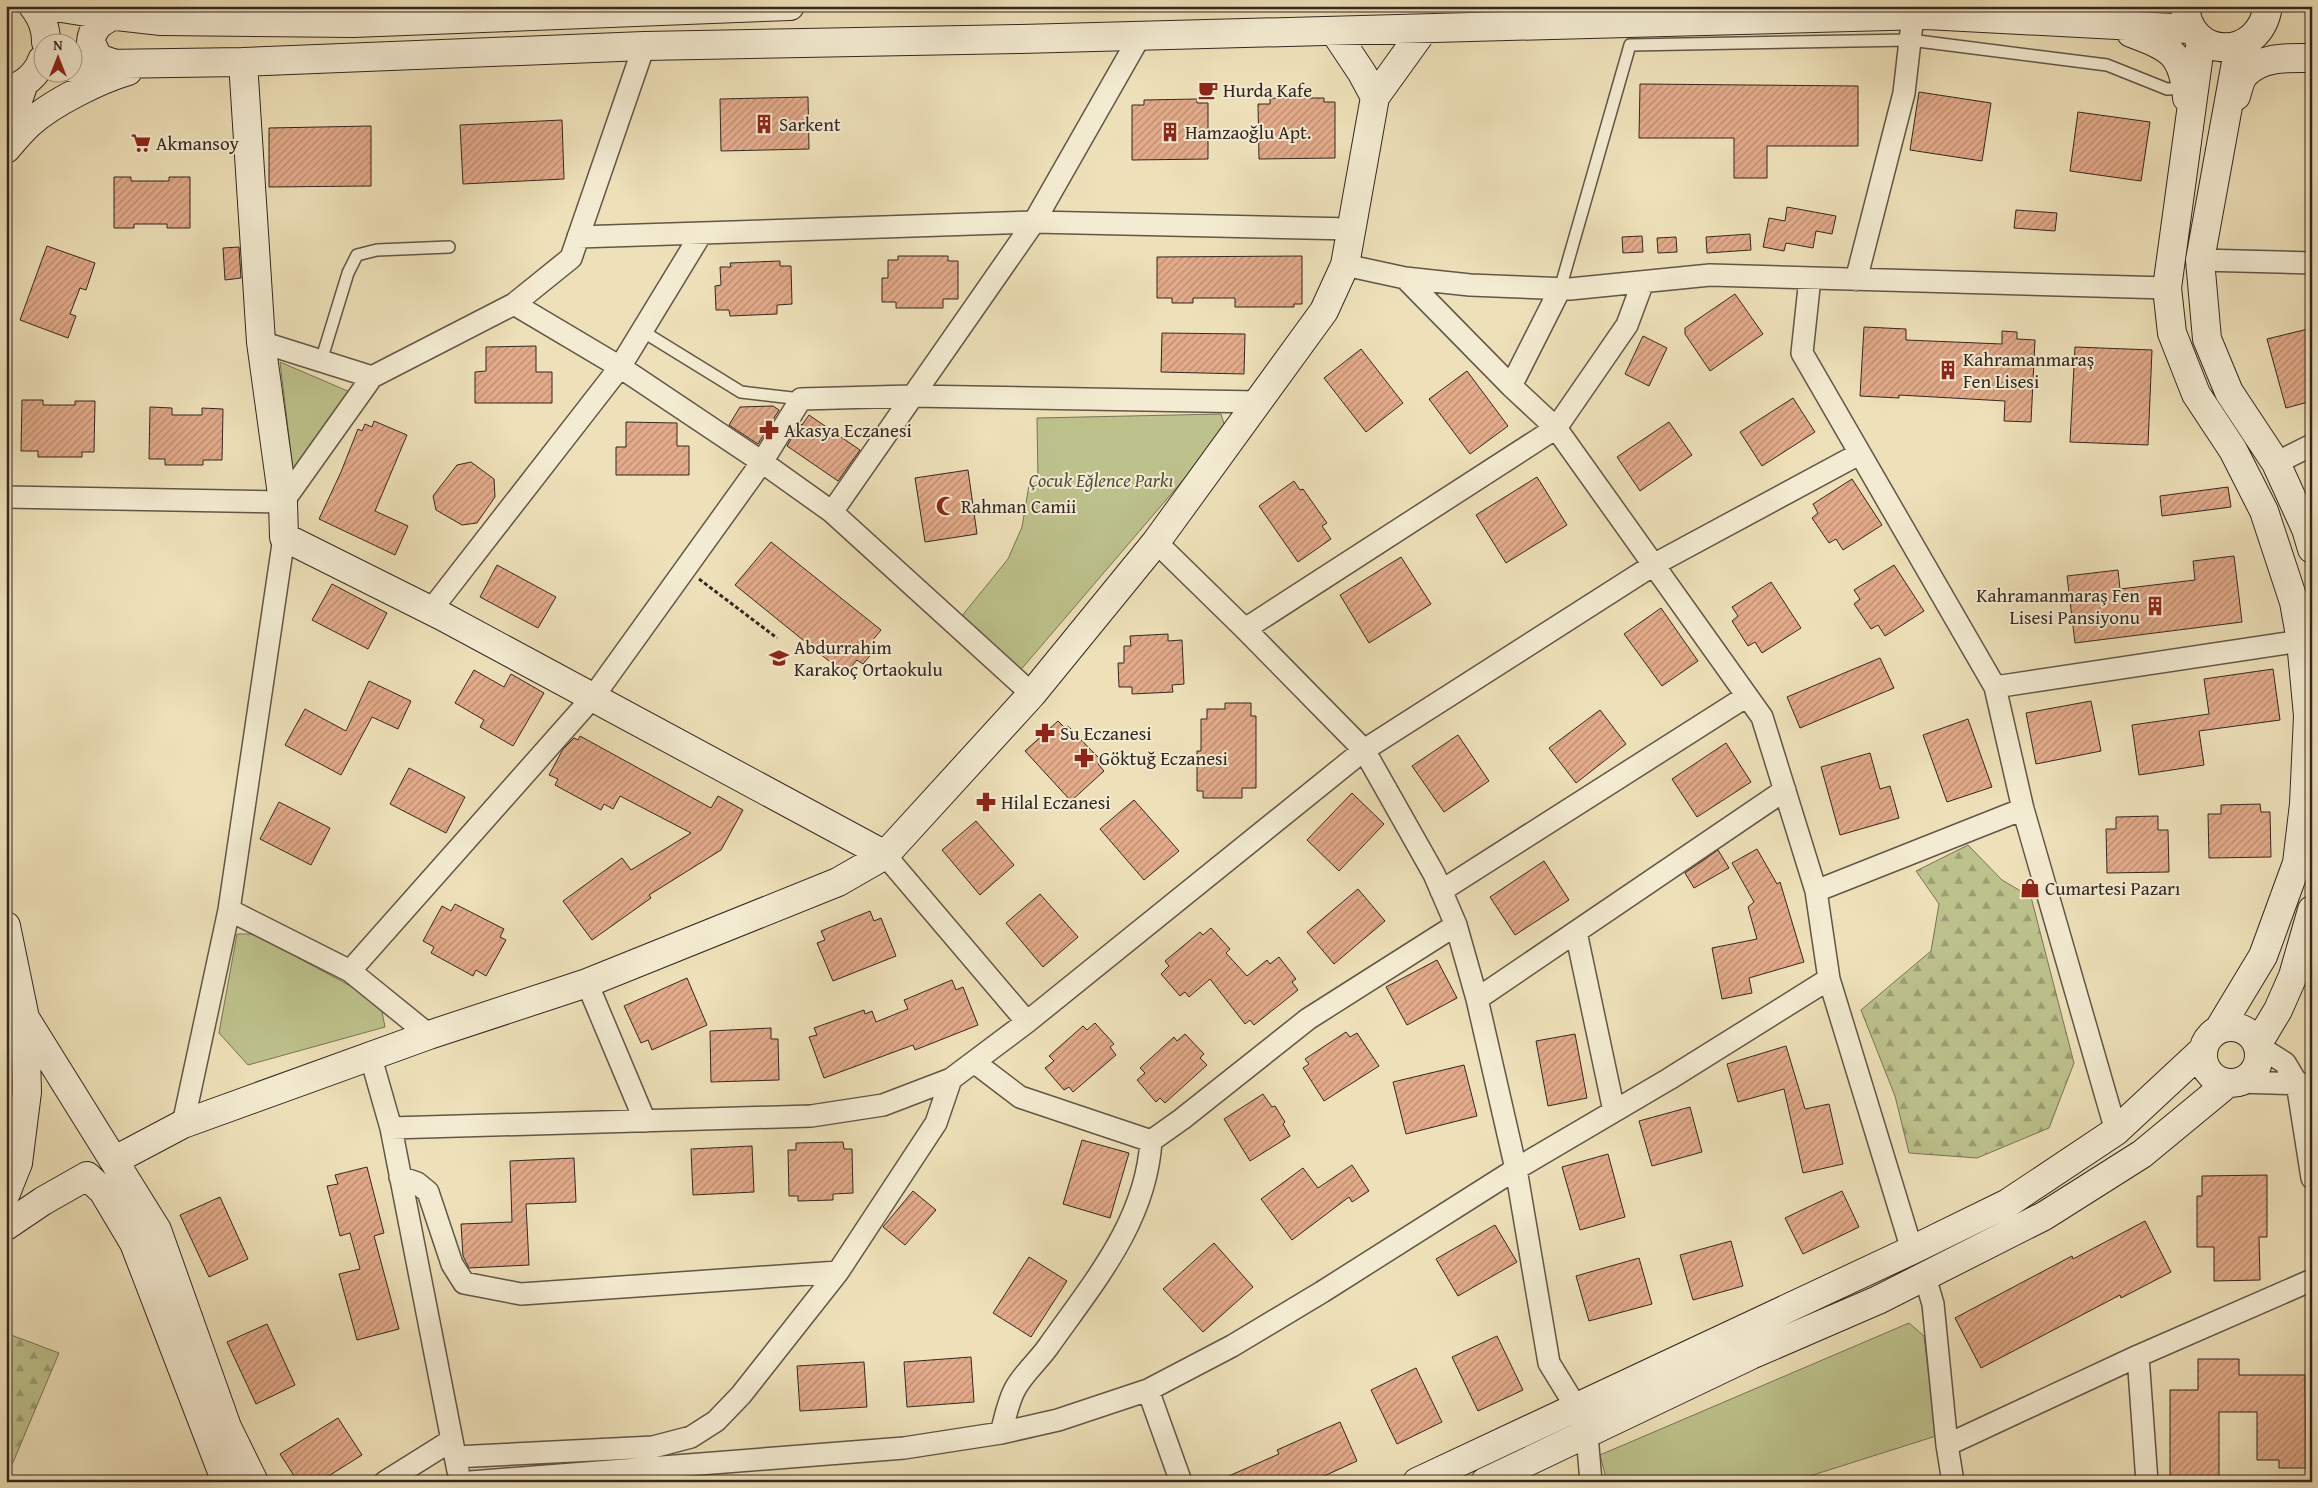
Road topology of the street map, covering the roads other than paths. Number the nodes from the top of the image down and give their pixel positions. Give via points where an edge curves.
1 (33, 6) edge
2 (49, 6) edge
3 (790, 6) edge
4 (2268, 6) edge
5 (685, 8) edge
6 (120, 11) edge
7 (354, 15) edge
8 (2109, 24) junction
9 (2193, 25) edge
10 (1424, 28) junction
11 (1911, 28) junction
12 (1334, 31) junction
13 (46, 32) edge
14 (1140, 36) junction
15 (2245, 43) junction
16 (644, 46) junction
17 (2312, 52) edge
18 (2312, 58) edge
19 (243, 62) junction
20 (115, 64) junction
21 (154, 64) junction
22 (82, 67) edge
23 (30, 76) edge
24 (2186, 88) junction
25 (1375, 98) junction
26 (2189, 125) junction
27 (2224, 131) junction
28 (6, 135) edge
29 (6, 149) edge
30 (1034, 222) junction
31 (1352, 229) junction
32 (701, 234) junction
33 (578, 237) junction
34 (449, 247) dead end
35 (2200, 260) junction
36 (2312, 263) edge
37 (1345, 265) junction
38 (1405, 278) junction
39 (1810, 278) junction
40 (1856, 280) junction
41 (1643, 282) junction
42 (2167, 288) junction
43 (1560, 289) junction
44 (514, 304) junction
45 (642, 332) junction
46 (261, 342) junction
47 (321, 361) junction
48 (620, 367) junction
49 (372, 377) junction
50 (1511, 386) junction
51 (911, 396) junction
52 (800, 399) junction
53 (1258, 402) junction
54 (1556, 428) junction
55 (2312, 445) edge
56 (1859, 454) junction
57 (762, 462) junction
58 (2276, 463) junction
59 (6, 497) edge
60 (284, 502) junction
61 (832, 512) junction
62 (284, 537) junction
63 (1156, 542) junction
64 (2312, 549) edge
65 (1655, 564) junction
66 (431, 610) junction
67 (1245, 629) junction
68 (2301, 641) junction
69 (1995, 687) junction
70 (1032, 694) junction
71 (1747, 696) junction
72 (592, 697) junction
73 (1364, 750) junction
74 (1785, 790) junction
75 (2022, 809) junction
76 (885, 856) junction
77 (1441, 891) junction
78 (1816, 891) junction
79 (229, 910) junction
80 (2312, 910) edge
81 (1456, 925) junction
82 (6, 926) edge
83 (1576, 932) junction
84 (350, 971) junction
85 (1828, 979) junction
86 (587, 983) junction
87 (1477, 999) junction
88 (25, 1018) junction
89 (1027, 1022) junction
90 (429, 1035) junction
91 (2211, 1039) junction
92 (2257, 1045) junction
93 (372, 1058) junction
94 (974, 1062) junction
95 (951, 1079) junction
96 (2232, 1082) junction
97 (2304, 1084) edge
98 (1614, 1111) junction
99 (645, 1121) junction
100 (183, 1124) junction
101 (390, 1128) junction
102 (2116, 1131) junction
103 (1151, 1141) junction
104 (115, 1160) junction
105 (1516, 1169) junction
106 (87, 1176) junction
107 (400, 1177) junction
108 (2312, 1178) edge
109 (6, 1193) edge
110 (6, 1226) edge
111 (1912, 1250) junction
112 (838, 1272) junction
113 (1925, 1276) junction
114 (2312, 1280) edge
115 (2138, 1356) junction
116 (1148, 1390) junction
117 (1576, 1407) junction
118 (1001, 1433) junction
119 (1587, 1435) junction
120 (1947, 1445) junction
121 (454, 1448) junction
122 (226, 1482) edge
123 (254, 1482) edge
124 (386, 1482) edge
125 (460, 1482) edge
126 (470, 1482) edge
127 (1181, 1482) edge
128 (1417, 1482) edge
129 (1485, 1482) edge
130 (1591, 1482) edge
131 (1953, 1482) edge
132 (2147, 1482) edge

1 - 13 street
2 - 6 street
3 - 5 street
4 - 15 street via 2261,30
5 - 7 street
6 - 7 street via 184,21
6 - 20 street via 95,28 91,42 98,58
8 - 9 street
8 - 11 street
8 - 24 street via 2164,45 2177,59
9 - 15 street via 2212,45 2226,48
9 - 26 street
10 - 11 street
10 - 12 street
10 - 25 street
11 - 24 lane via 2107,65 2167,89
11 - 40 street via 1904,93
11 - 43 lane via 1630,45
12 - 14 street
12 - 25 street
14 - 16 street
14 - 30 street
15 - 17 street
15 - 27 street
16 - 19 street
16 - 33 street
18 - 27 street via 2260,62 2243,76
19 - 21 street
19 - 46 street
20 - 21 street
20 - 22 street
21 - 29 street via 101,82 63,102 31,122
23 - 28 street
24 - 26 street
25 - 31 street
26 - 42 street
27 - 35 street
30 - 31 street
30 - 32 street
30 - 51 street
31 - 37 street
32 - 33 street
32 - 45 street
33 - 44 street via 571,258
34 - 47 lane via 377,250 357,255 348,273
35 - 36 street
35 - 58 street via 2207,339 2229,392
37 - 38 street
37 - 53 street via 1324,311
38 - 43 street
38 - 50 street
39 - 40 street
39 - 41 street via 1710,275
39 - 56 street via 1802,353
40 - 42 street
41 - 43 street
41 - 54 street via 1627,325
42 - 68 street via 2172,333 2184,366 2196,394 2233,450 2264,511 2294,602
43 - 50 street
44 - 48 street
44 - 49 street
45 - 48 street
45 - 52 lane via 741,392
46 - 47 street
46 - 60 street
47 - 49 street
48 - 57 street
48 - 66 street
49 - 60 street
50 - 54 street
51 - 52 street
51 - 53 street
51 - 61 street
52 - 57 street
53 - 63 street
54 - 65 street
54 - 67 street
55 - 58 street
56 - 65 street
56 - 69 street
57 - 61 street
57 - 72 street
58 - 64 street
59 - 60 street
60 - 62 street
61 - 70 street
62 - 66 street
62 - 79 street
63 - 67 street
63 - 70 street
65 - 71 street
65 - 73 street
66 - 72 street
67 - 73 street
68 - 69 street
68 - 91 street via 2308,716 2304,804 2297,863 2263,956
69 - 75 street
70 - 76 street
71 - 74 street via 1762,717
71 - 77 street
72 - 76 street
72 - 84 street
73 - 77 street
73 - 89 street
74 - 78 street
74 - 83 street
75 - 78 street
75 - 102 street
76 - 86 street via 838,882
76 - 89 street
77 - 81 street
78 - 85 street
79 - 84 street
79 - 100 street
80 - 92 street via 2293,976
81 - 87 street
81 - 103 street via 1308,1019
82 - 88 street
83 - 87 street
83 - 98 street
84 - 90 street
85 - 98 street
85 - 111 street
86 - 90 street
86 - 99 street
87 - 105 street
88 - 104 street
88 - 109 street via 27,1092 18,1162
89 - 94 street
90 - 93 street
91 - 92 street via 2237,1027 2253,1037
91 - 96 street via 2203,1059 2211,1075
91 - 102 street
92 - 96 street via 2257,1064 2253,1072
92 - 97 street via 2285,1063
93 - 100 street
93 - 101 street
94 - 95 street
94 - 103 street via 1020,1097
95 - 99 street via 883,1105 811,1116
95 - 112 street via 936,1124
96 - 97 street
96 - 113 street via 2142,1154 2044,1216
97 - 108 street
98 - 105 street
99 - 101 street
100 - 104 street
101 - 107 street
102 - 111 street via 2008,1202
103 - 118 street via 1141,1195 1127,1230 1083,1297 1015,1389
104 - 106 street
104 - 123 street via 157,1230 227,1427
105 - 116 street via 1322,1292 1232,1346
105 - 117 street via 1549,1363
106 - 110 street
106 - 122 street via 103,1192 134,1243
107 - 112 street via 417,1183 428,1192 452,1264 464,1283 521,1294
107 - 121 street
111 - 117 street
112 - 121 street via 741,1395 716,1421 691,1437 653,1447
113 - 119 street via 1751,1355
113 - 120 street via 1932,1304
114 - 115 street
115 - 120 street
115 - 132 street
116 - 118 street via 1058,1420
116 - 127 street
117 - 119 street
117 - 128 street
118 - 126 street via 904,1448
119 - 129 street
119 - 130 street
120 - 131 street
121 - 124 street
121 - 125 street

